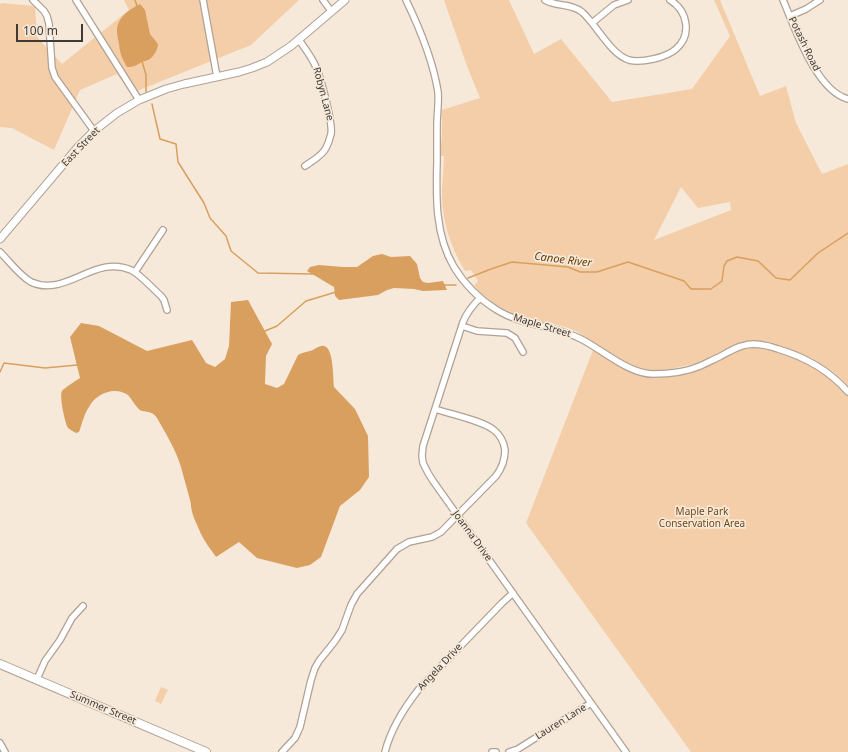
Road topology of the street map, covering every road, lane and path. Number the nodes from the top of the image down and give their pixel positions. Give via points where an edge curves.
1 (33, 0) edge
2 (76, 0) edge
3 (203, 0) edge
4 (323, 0) edge
5 (345, 0) edge
6 (406, 0) edge
7 (545, 0) edge
8 (628, 0) edge
9 (670, 0) edge
10 (783, 0) edge
11 (820, 0) edge
12 (331, 11) junction
13 (790, 16) junction
14 (592, 23) junction
15 (299, 40) junction
16 (217, 77) junction
17 (848, 99) edge
18 (139, 100) junction
19 (94, 131) junction
20 (305, 166) dead end
21 (163, 230) dead end
22 (0, 240) edge
23 (0, 252) edge
24 (135, 272) junction
25 (480, 298) junction
26 (166, 310) dead end
27 (462, 326) junction
28 (523, 352) dead end
29 (848, 392) edge
30 (435, 409) junction
31 (457, 515) junction
32 (513, 593) junction
33 (83, 606) dead end
34 (0, 664) edge
35 (37, 680) junction
36 (591, 703) junction
37 (0, 743) edge
38 (5, 752) edge
39 (206, 752) edge
40 (282, 752) edge
41 (385, 752) edge
42 (492, 752) edge
43 (496, 752) edge
44 (509, 752) edge
45 (626, 752) edge

1 - 19 street via 47,16 55,77
2 - 18 street
3 - 16 street
4 - 12 street
5 - 12 street, East Street
6 - 25 street, Maple Street via 420,31 438,92 437,194 440,234 454,267 469,288
7 - 14 street via 575,7
8 - 14 street via 614,5
9 - 14 street via 682,12 686,30 678,47 662,56 640,60 625,58 614,51
10 - 13 street, Potash Road
11 - 13 street
12 - 15 street, East Street
13 - 17 street, Potash Road via 820,76 834,92
15 - 16 street, East Street via 259,66
15 - 20 street, Robyn Lane via 316,68 331,129 324,151
16 - 18 street, East Street via 166,89
18 - 19 street, East Street
19 - 22 street, East Street
21 - 24 street
23 - 24 street via 25,278 40,285 58,284 112,266
24 - 26 street via 161,296
25 - 27 street, Joanna Drive via 466,314
25 - 29 street, Maple Street via 510,317 578,337 641,372 653,374 686,370 741,346 759,344 807,360 835,378
27 - 28 street via 478,331 507,333 514,338
27 - 30 street, Joanna Drive
30 - 31 street, Joanna Drive via 422,456 428,473
30 - 31 street via 492,429 502,439 504,447 505,457 501,469
31 - 32 street, Joanna Drive
31 - 40 street via 437,534 409,542 397,549 357,594 342,630 315,668 299,730
32 - 36 street, Joanna Drive
32 - 41 street, Angela Drive via 419,689 397,721
33 - 35 street via 72,618 45,661
34 - 35 main road, Summer Street
35 - 39 main road, Summer Street
36 - 44 street, Lauren Lane via 518,749
36 - 45 street, Joanna Drive
37 - 38 street
42 - 43 street

